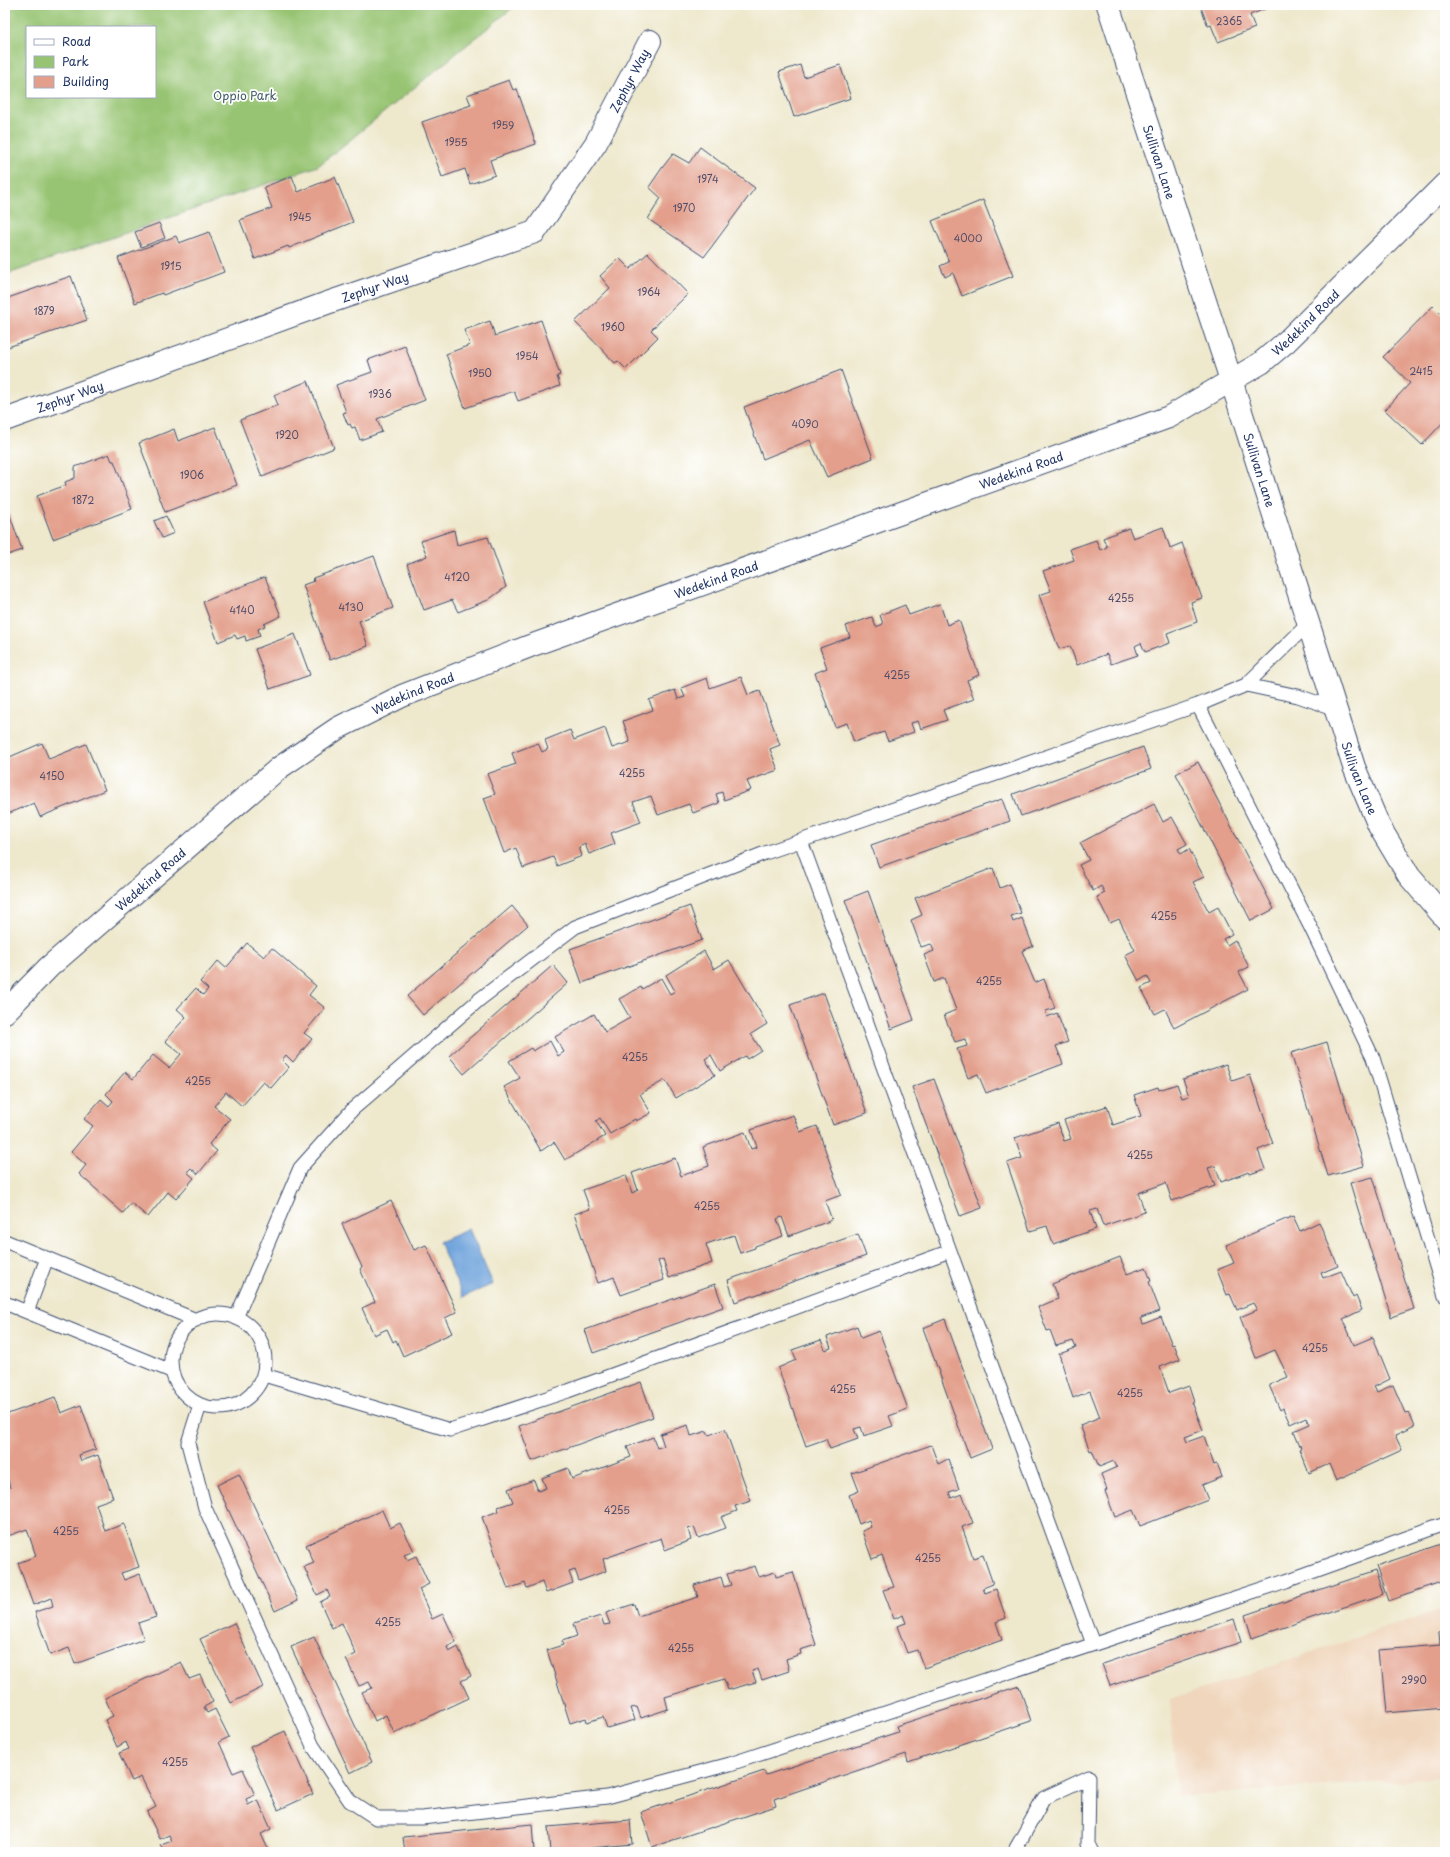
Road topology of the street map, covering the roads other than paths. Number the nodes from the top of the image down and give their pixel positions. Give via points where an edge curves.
1 (1108, 5) edge
2 (650, 41) dead end
3 (1445, 184) edge
4 (1231, 380) junction
5 (5, 420) edge
6 (1308, 624) junction
7 (1246, 685) junction
8 (1198, 705) junction
9 (1336, 709) junction
10 (801, 841) junction
11 (1445, 918) edge
12 (5, 1012) edge
13 (5, 1241) edge
14 (950, 1251) junction
15 (47, 1258) junction
16 (1445, 1296) edge
17 (5, 1303) edge
18 (27, 1312) junction
19 (236, 1318) junction
20 (196, 1320) junction
21 (171, 1371) junction
22 (264, 1374) junction
23 (200, 1405) junction
24 (1445, 1524) edge
25 (1093, 1644) junction
26 (1014, 1852) edge
27 (1092, 1852) edge

1 - 4 street, Sullivan Lane
2 - 5 street, Zephyr Way via 596,143 534,232 327,303
3 - 4 street, Wedekind Road via 1286,341 1261,363
4 - 6 street, Sullivan Lane
4 - 12 street, Wedekind Road via 1169,416 530,646 402,696 338,728 273,774 49,967
6 - 7 lane
6 - 9 street, Sullivan Lane
7 - 8 lane
7 - 9 lane via 1298,696
8 - 10 lane
8 - 16 lane via 1310,926 1373,1058
9 - 11 street, Sullivan Lane via 1354,767 1379,826 1410,876
10 - 14 lane
10 - 19 lane via 575,927 480,999 353,1109 300,1168
13 - 15 lane
14 - 22 lane via 568,1391 450,1430
14 - 25 lane
15 - 18 lane
15 - 20 lane
17 - 18 lane
18 - 21 lane
19 - 20 lane via 216,1314
19 - 22 lane via 258,1334 264,1347
20 - 21 lane via 178,1336 173,1346
21 - 23 lane via 181,1392
22 - 23 lane via 257,1389 246,1400 232,1407 216,1409
23 - 25 lane via 188,1443 205,1508 313,1746 350,1801 376,1818 422,1818 607,1797 730,1764
24 - 25 lane via 1286,1581
26 - 27 lane via 1044,1798 1089,1777 1088,1844

